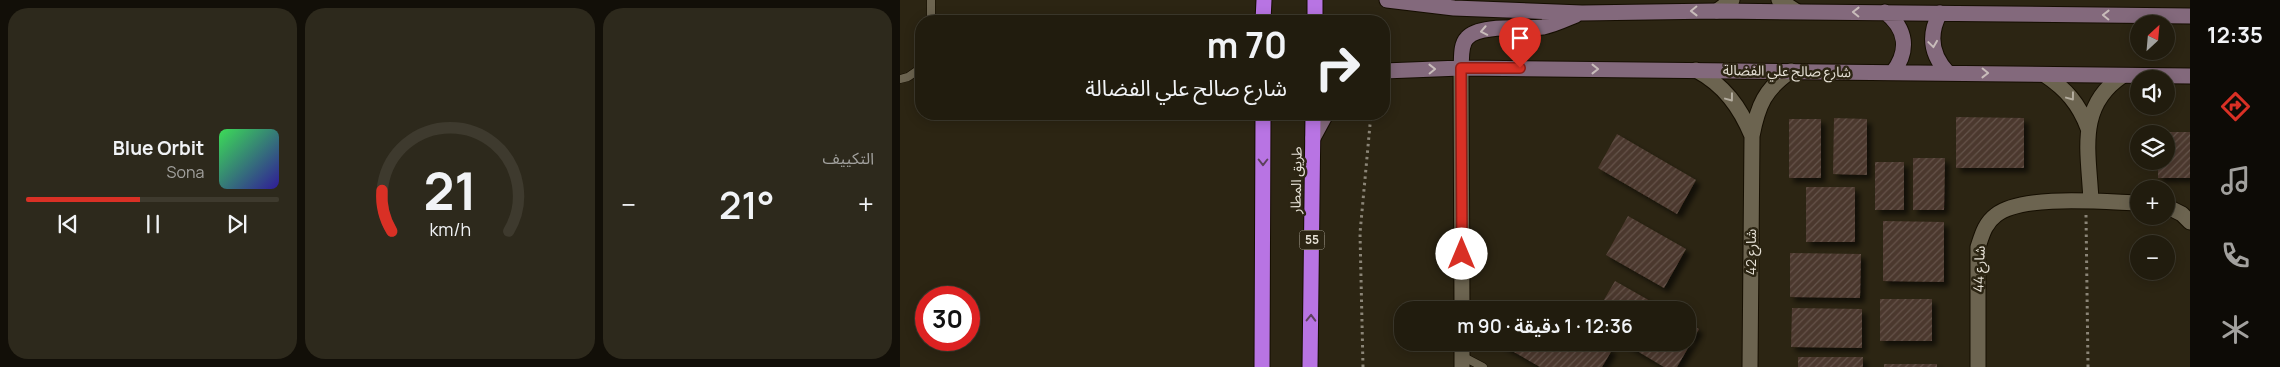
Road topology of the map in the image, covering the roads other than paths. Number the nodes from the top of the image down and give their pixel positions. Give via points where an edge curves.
1 (931, 0) edge
2 (1264, 0) edge
3 (1315, 0) edge
4 (1387, 0) edge
5 (1732, 0) edge
6 (1779, 0) edge
7 (1454, 4) edge
8 (1717, 11) junction
9 (1796, 12) junction
10 (1885, 12) junction
11 (1582, 13) junction
12 (1940, 13) junction
13 (931, 15) edge
14 (1264, 15) edge
15 (1315, 15) edge
16 (2190, 16) edge
17 (1461, 68) junction
18 (1696, 70) junction
19 (1390, 71) edge
20 (1791, 71) junction
21 (915, 72) edge
22 (1893, 72) junction
23 (1948, 73) junction
24 (2045, 74) junction
25 (2122, 76) junction
26 (2190, 76) edge
27 (900, 79) edge
28 (1263, 120) edge
29 (1313, 120) edge
30 (1323, 120) edge
31 (2088, 128) junction
32 (1752, 136) junction
33 (1313, 138) junction
34 (2089, 201) junction
35 (2130, 203) edge
36 (2175, 210) edge
37 (2190, 222) edge
38 (1462, 301) edge
39 (1262, 346) junction
40 (1462, 355) edge
41 (1262, 367) edge
42 (1267, 367) edge
43 (1310, 367) edge
44 (1482, 367) edge
45 (1750, 367) edge
46 (1978, 367) edge

1 - 13 lane
2 - 14 highway
3 - 15 highway
4 - 7 street
5 - 8 street
6 - 9 street
7 - 11 street
8 - 9 street
8 -> 11 street
10 -> 9 street
10 - 12 street
10 - 22 street via 1898,24 1904,41 1904,52
11 -> 17 street via 1544,27 1472,34 1463,46
16 -> 12 street
12 -> 23 street via 1932,44 1940,65
17 -> 18 street, شارع صالح علي الفضالة
19 -> 17 street, شارع صالح علي الفضالة
17 - 38 street
18 - 20 street, شارع صالح علي الفضالة
18 -> 32 street, شارع 42 via 1725,90
20 - 22 street, شارع صالح علي الفضالة
20 - 32 street, شارع 42 via 1775,82 1766,95
21 - 27 lane
22 - 23 street, شارع صالح علي الفضالة
23 -> 24 street, شارع صالح علي الفضالة
24 - 25 street, شارع صالح علي الفضالة
24 -> 31 street via 2074,100
25 - 26 street, شارع صالح علي الفضالة
25 - 31 street via 2096,102
28 -> 39 highway
29 - 33 highway, طريق المطار / 55
30 - 33 street
31 - 34 street
32 - 45 street, شارع 42
43 -> 33 highway, طريق المطار / 55
34 - 35 street, شارع 44
34 - 46 street, شارع 44 via 2023,203 2009,207 1988,222 1978,248
36 - 37 street
39 - 41 highway
39 - 42 highway
40 - 44 lane

